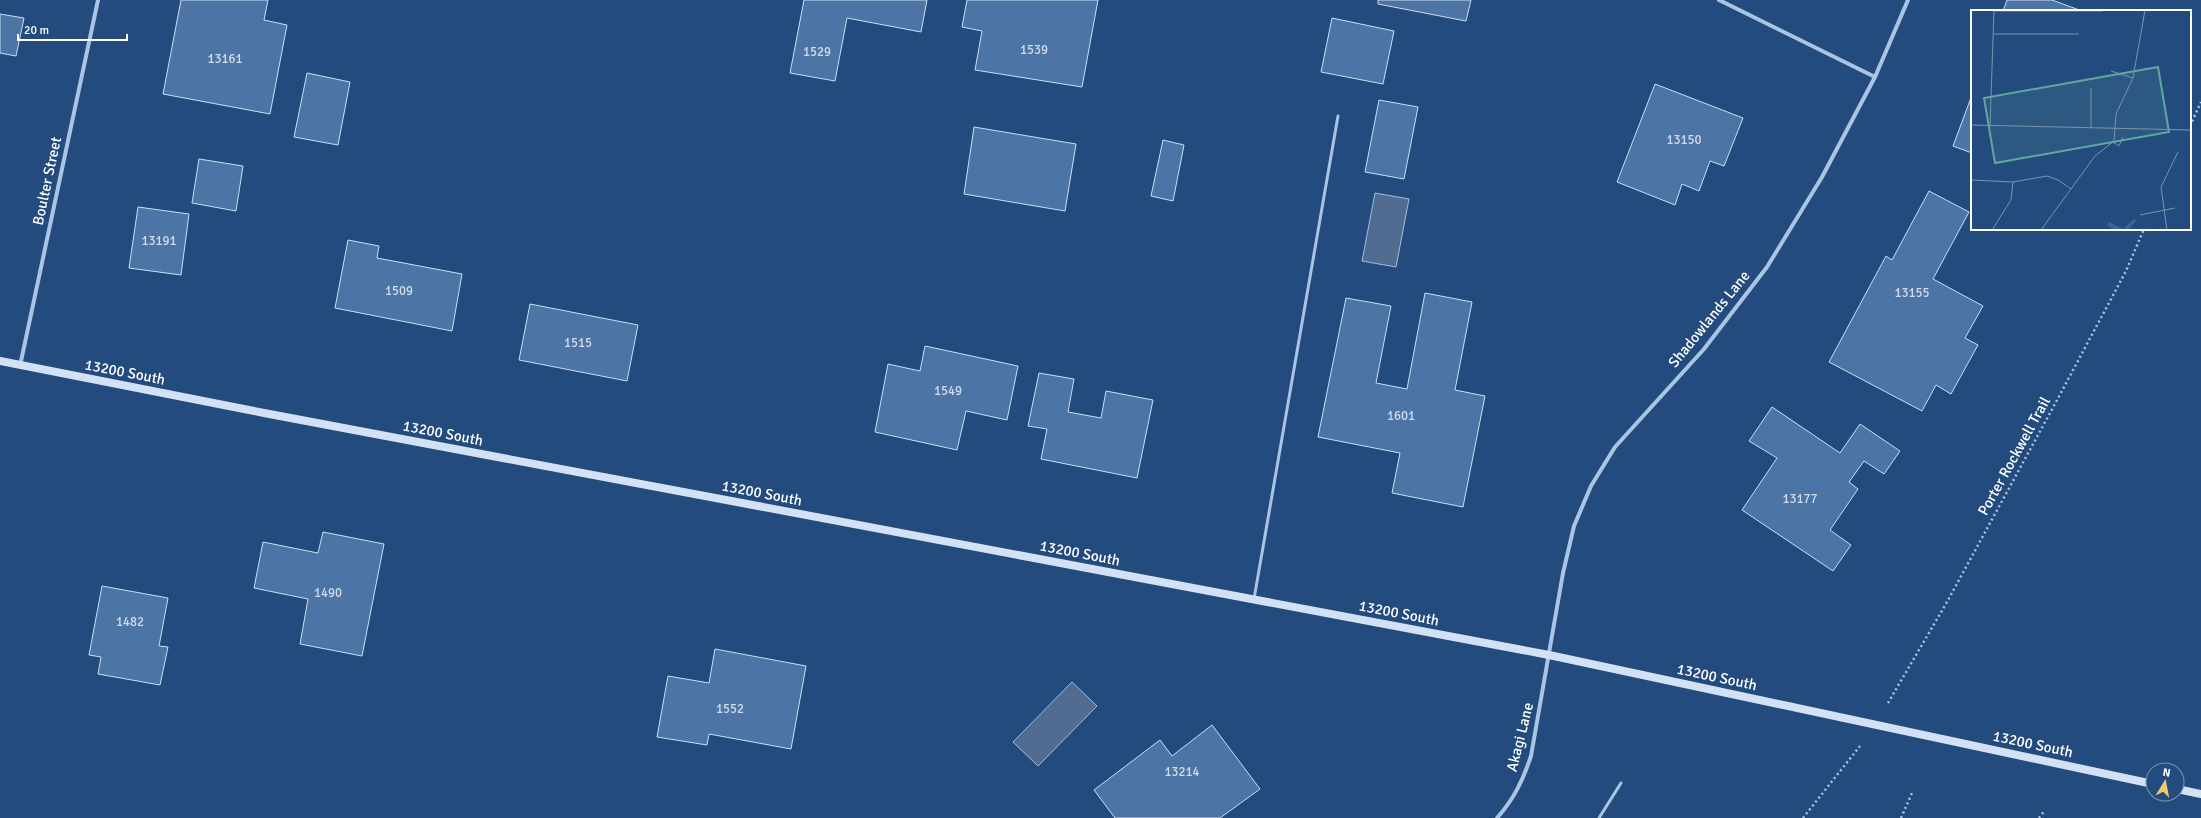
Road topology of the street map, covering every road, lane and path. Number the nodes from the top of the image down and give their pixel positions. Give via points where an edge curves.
1 (98, 0) edge
2 (1719, 0) edge
3 (1908, 0) edge
4 (1875, 77) junction
5 (2201, 102) edge
6 (1338, 116) dead end
7 (2191, 124) edge
8 (2144, 230) edge
9 (0, 361) edge
10 (20, 366) junction
11 (1254, 600) junction
12 (1549, 655) junction
13 (1896, 691) dead end
14 (1852, 759) dead end
15 (2145, 782) edge
16 (1621, 783) dead end
17 (2185, 791) edge
18 (1912, 793) dead end
19 (2201, 794) edge
20 (2045, 810) dead end
21 (1497, 818) edge
22 (1599, 818) edge
23 (1803, 818) edge
24 (1901, 818) edge
25 (2039, 818) edge

1 - 10 street, Boulter Street
2 - 4 street
3 - 4 street, Shadowlands Lane
4 - 12 street, Shadowlands Lane via 1822,177 1767,267 1704,349 1615,447 1591,486 1574,526
5 - 7 path
6 - 11 lane
8 - 13 path, Porter Rockwell Trail via 2126,271 2053,409
9 - 10 street, 13200 South
10 - 11 street, 13200 South
11 - 12 street, 13200 South
12 - 15 street, 13200 South
12 - 21 street, Akagi Lane via 1531,756 1522,781 1509,804
14 - 23 path
16 - 22 lane
17 - 19 street
18 - 24 path
20 - 25 path

